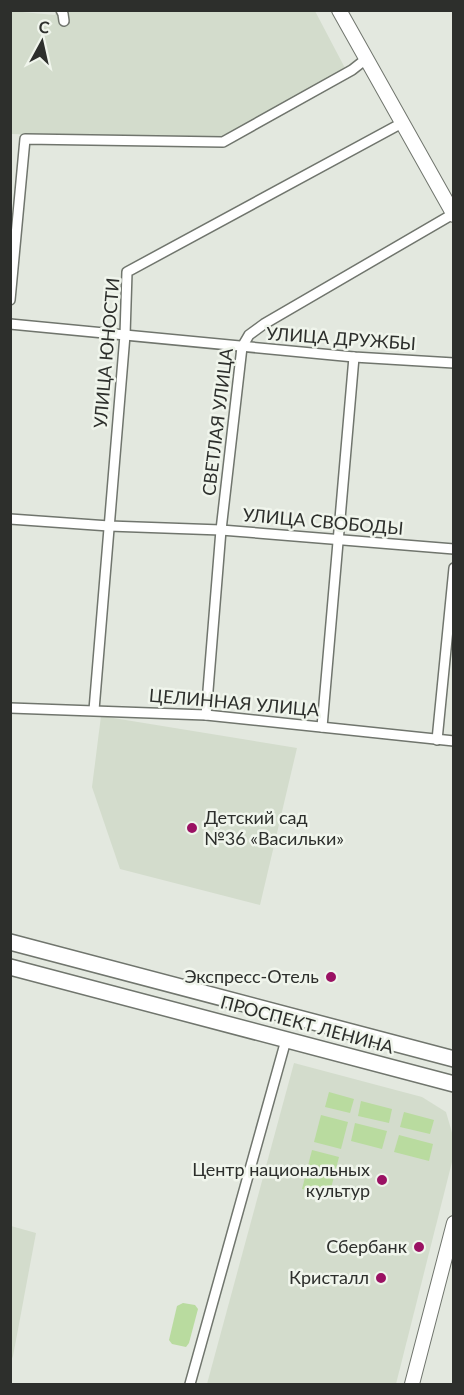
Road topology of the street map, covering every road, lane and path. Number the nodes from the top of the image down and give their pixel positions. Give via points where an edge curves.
1 (61, 10) edge
2 (344, 12) edge
3 (63, 21) dead end
4 (366, 59) junction
5 (402, 123) junction
6 (453, 214) edge
7 (13, 245) edge
8 (10, 300) edge
9 (10, 324) edge
10 (125, 335) junction
11 (242, 347) junction
12 (354, 357) junction
13 (453, 363) edge
14 (10, 519) edge
15 (109, 526) junction
16 (222, 530) junction
17 (338, 540) junction
18 (453, 549) edge
19 (453, 568) edge
20 (10, 708) edge
21 (94, 710) junction
22 (206, 715) junction
23 (322, 727) junction
24 (437, 740) junction
25 (453, 741) edge
26 (10, 942) edge
27 (63, 956) junction
28 (10, 967) edge
29 (58, 979) junction
30 (286, 1040) junction
31 (453, 1059) edge
32 (453, 1084) edge
33 (453, 1224) edge
34 (190, 1384) edge
35 (412, 1384) edge

1 - 3 street
2 - 4 main road
4 - 5 main road
4 - 7 street via 224,142 25,139
5 - 6 main road
5 - 10 street, УЛИЦА ЮНОСТИ via 127,272
6 - 11 street, СВЕТЛАЯ УЛИЦА via 264,324 249,334
7 - 8 street
9 - 10 street, УЛИЦА ДРУЖБЫ
10 - 11 street, УЛИЦА ДРУЖБЫ
10 - 15 street, УЛИЦА ЮНОСТИ
11 - 12 street, УЛИЦА ДРУЖБЫ
11 - 16 street, СВЕТЛАЯ УЛИЦА
12 - 13 street, УЛИЦА ДРУЖБЫ
12 - 17 street
14 - 15 street, УЛИЦА СВОБОДЫ
15 - 16 street, УЛИЦА СВОБОДЫ
15 - 21 street, УЛИЦА ЮНОСТИ
16 - 17 street, УЛИЦА СВОБОДЫ
16 - 22 street, СВЕТЛАЯ УЛИЦА
17 - 18 street, УЛИЦА СВОБОДЫ
17 - 23 street
19 - 24 street
20 - 21 street, ЦЕЛИННАЯ УЛИЦА
21 - 22 street, ЦЕЛИННАЯ УЛИЦА
22 - 23 street, ЦЕЛИННАЯ УЛИЦА
23 - 24 street, ЦЕЛИННАЯ УЛИЦА
24 - 25 street, ЦЕЛИННАЯ УЛИЦА
26 - 27 main road, ПРОСПЕКТ ЛЕНИНА
27 - 29 main road
27 - 31 main road, ПРОСПЕКТ ЛЕНИНА
28 - 29 main road, ПРОСПЕКТ ЛЕНИНА
29 - 30 main road, ПРОСПЕКТ ЛЕНИНА
30 - 32 main road, ПРОСПЕКТ ЛЕНИНА
30 - 34 street
33 - 35 main road

